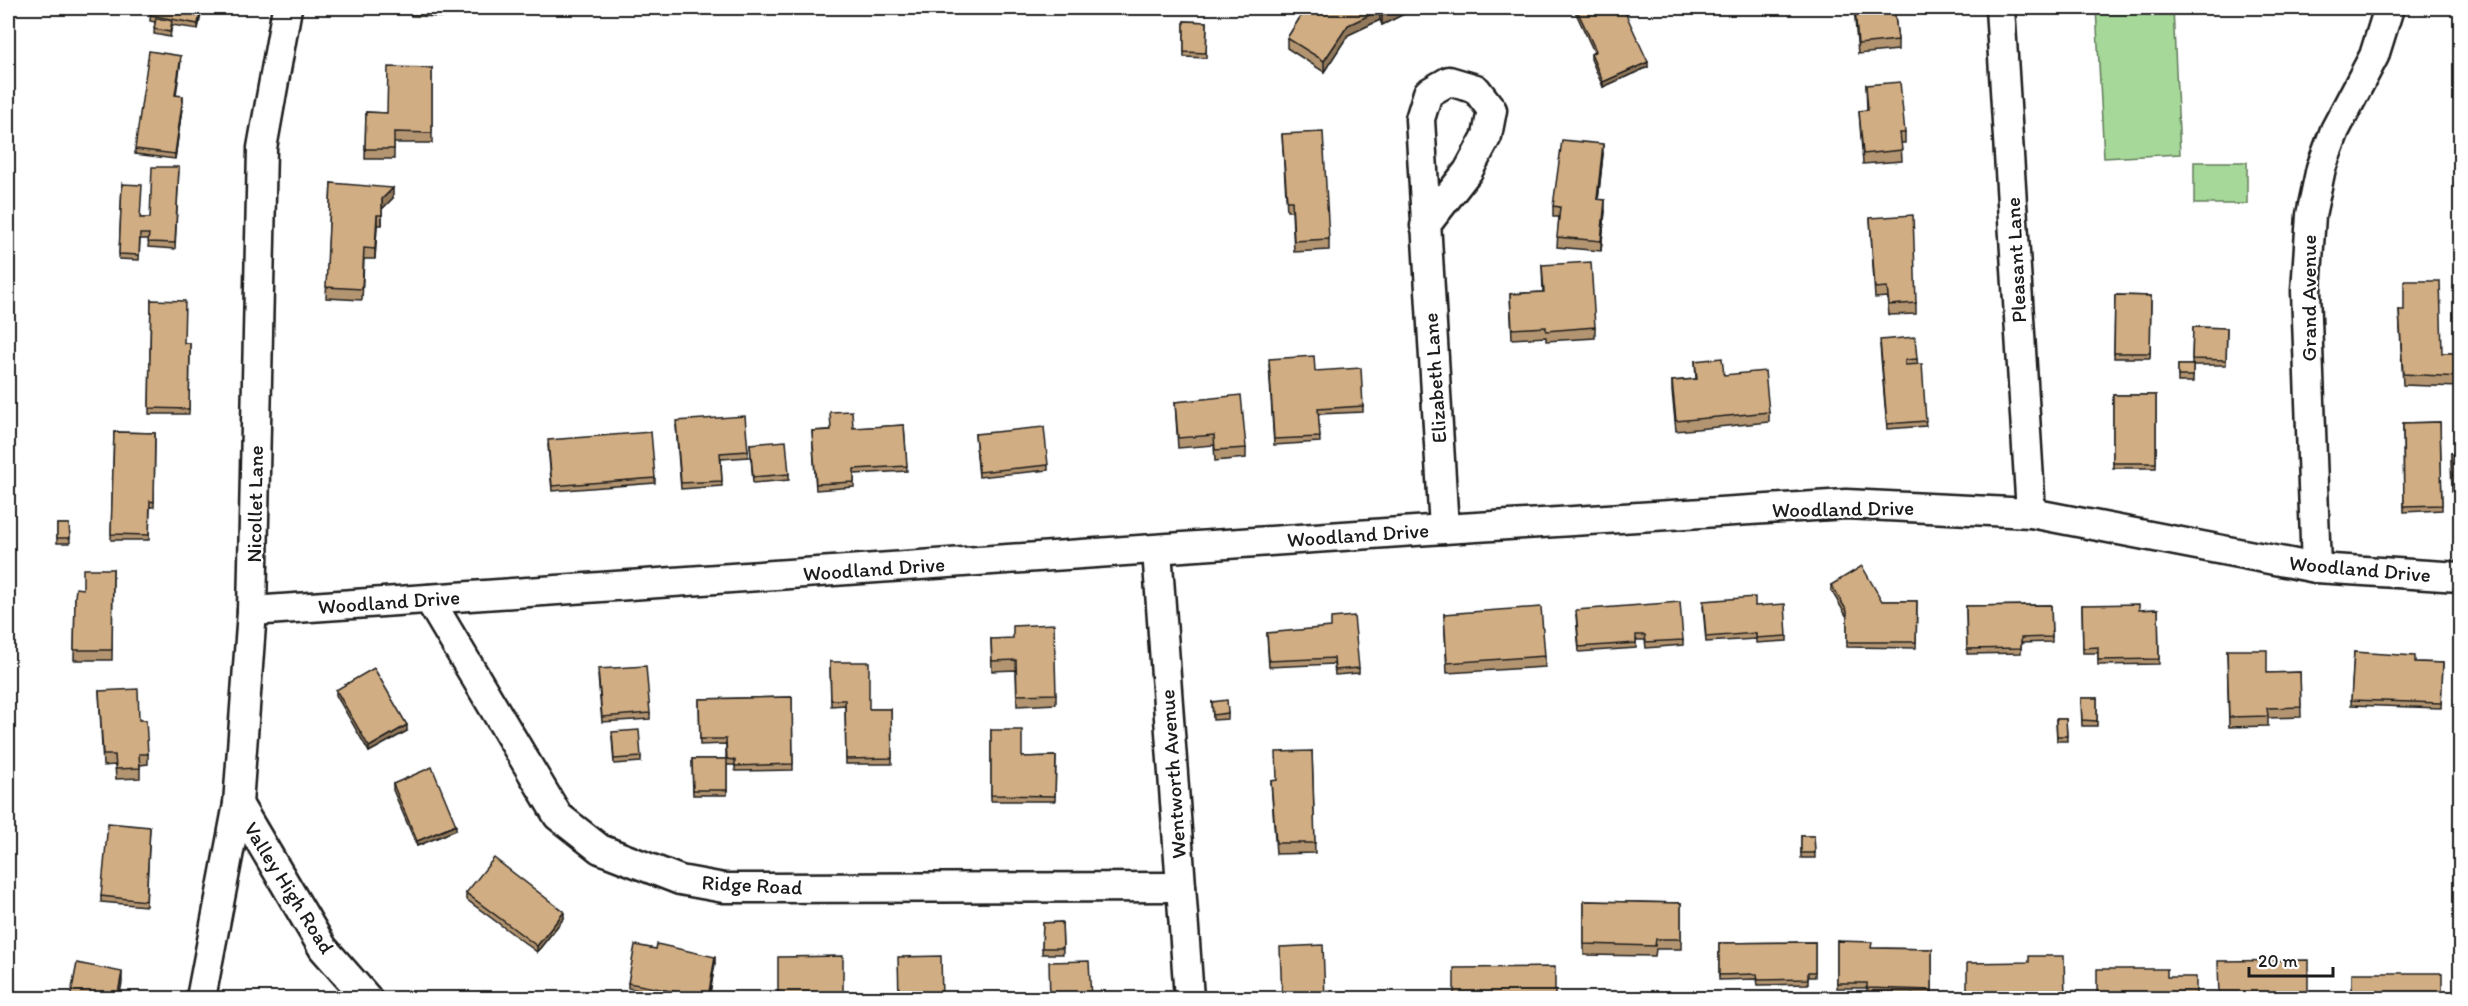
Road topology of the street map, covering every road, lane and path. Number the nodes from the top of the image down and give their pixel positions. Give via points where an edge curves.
1 (287, 8) edge
2 (2000, 8) edge
3 (2390, 8) edge
4 (1425, 226) dead end
5 (2031, 513) junction
6 (1444, 529) junction
7 (1157, 550) junction
8 (2316, 568) junction
9 (2460, 577) edge
10 (429, 599) junction
11 (252, 611) junction
12 (238, 804) junction
13 (1181, 886) junction
14 (201, 999) edge
15 (367, 999) edge
16 (1189, 999) edge

1 - 11 street, Nicollet Lane via 262,148
2 - 5 street, Pleasant Lane
3 - 8 street, Grand Avenue via 2374,56 2335,130 2321,168 2311,214 2306,291
4 - 6 street, Elizabeth Lane
5 - 6 street, Woodland Drive via 1846,504
5 - 8 street, Woodland Drive
6 - 7 street, Woodland Drive
7 - 10 street, Woodland Drive
7 - 13 street, Wentworth Avenue
8 - 9 street, Woodland Drive
10 - 11 street, Woodland Drive
10 - 13 street, Ridge Road via 558,816 600,849 680,880 724,888
11 - 12 street, Nicollet Lane
12 - 14 street, Nicollet Lane
12 - 15 street, Valley High Road via 323,948
13 - 16 street, Wentworth Avenue

